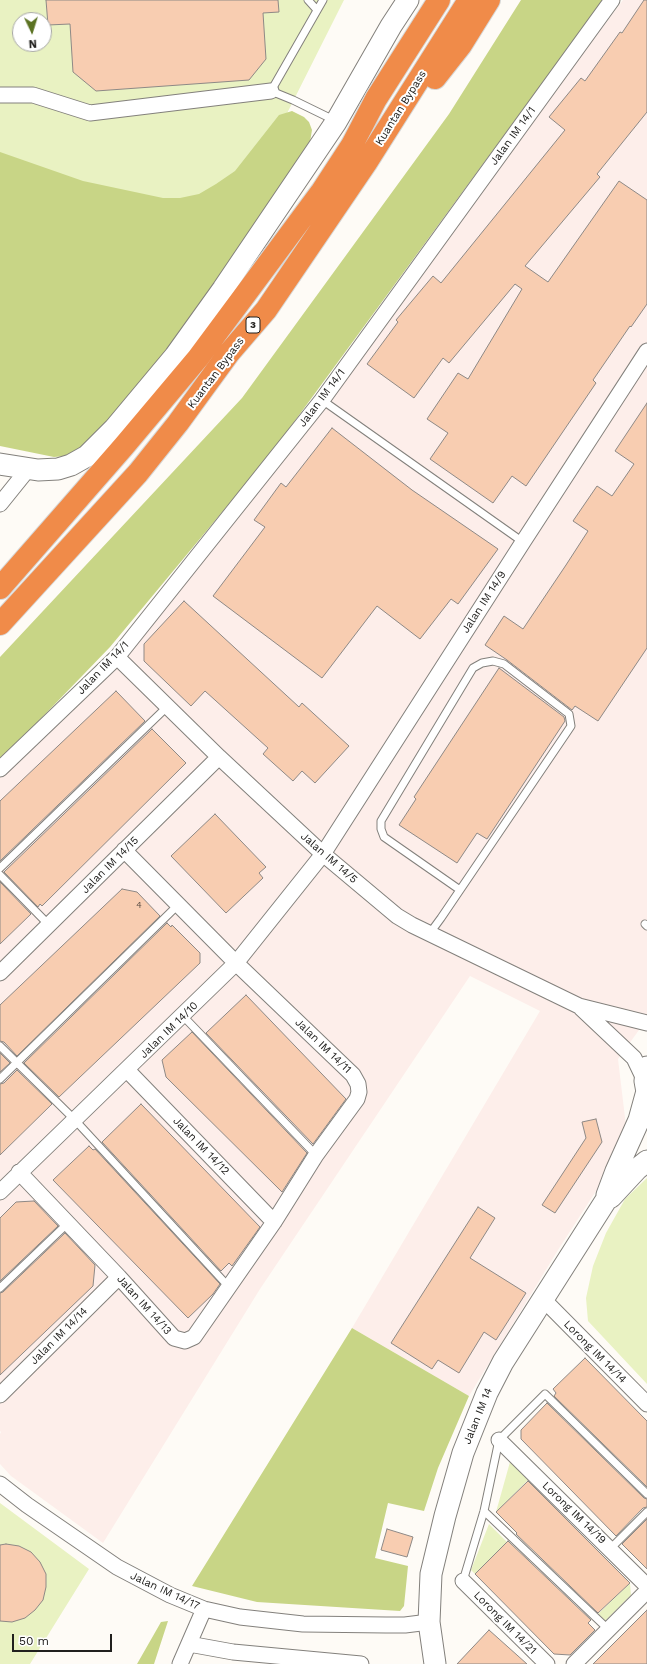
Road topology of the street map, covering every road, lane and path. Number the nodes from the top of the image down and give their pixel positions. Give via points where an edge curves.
1 (308, 0) edge
2 (322, 0) edge
3 (408, 0) edge
4 (429, 0) edge
5 (439, 0) edge
6 (469, 0) edge
7 (489, 0) edge
8 (612, 0) edge
9 (317, 10) junction
10 (271, 91) junction
11 (0, 94) edge
12 (376, 99) junction
13 (336, 122) junction
14 (366, 163) junction
15 (647, 351) edge
16 (322, 400) junction
17 (14, 468) edge
18 (0, 504) edge
19 (523, 542) junction
20 (0, 588) edge
21 (0, 624) edge
22 (117, 657) junction
23 (168, 706) junction
24 (219, 757) junction
25 (0, 769) edge
26 (124, 850) junction
27 (323, 854) junction
28 (0, 868) edge
29 (0, 875) edge
30 (460, 890) junction
31 (178, 905) junction
32 (49, 925) junction
33 (430, 933) junction
34 (236, 963) junction
35 (0, 973) edge
36 (579, 1006) junction
37 (183, 1016) junction
38 (647, 1023) edge
39 (0, 1046) edge
40 (16, 1063) junction
41 (128, 1070) junction
42 (0, 1079) edge
43 (646, 1083) edge
44 (74, 1119) junction
45 (316, 1156) junction
46 (647, 1161) edge
47 (20, 1172) junction
48 (0, 1192) edge
49 (608, 1197) junction
50 (274, 1222) junction
51 (67, 1224) junction
52 (119, 1277) junction
53 (228, 1286) junction
54 (0, 1288) edge
55 (543, 1299) junction
56 (0, 1395) edge
57 (647, 1404) edge
58 (499, 1440) junction
59 (0, 1484) edge
60 (647, 1494) edge
61 (484, 1511) junction
62 (647, 1512) edge
63 (610, 1549) junction
64 (463, 1581) joint
65 (647, 1586) edge
66 (647, 1591) edge
67 (204, 1609) junction
68 (429, 1622) junction
69 (609, 1630) junction
70 (189, 1644) junction
71 (285, 1660) edge
72 (180, 1664) edge
73 (362, 1664) edge
74 (435, 1664) edge
75 (547, 1664) edge
76 (574, 1664) edge

1 - 9 lane
2 - 9 lane
3 - 13 street
4 - 12 highway
5 - 12 highway, Kuantan Bypass / 3
6 - 14 highway, Kuantan Bypass / 3
7 - 14 highway via 461,45
8 - 16 street, Jalan IM 14/1
9 - 10 lane
10 - 11 street via 90,113 33,95
10 - 13 lane
12 - 20 highway, Kuantan Bypass / 3 via 352,145 322,192 198,358 120,452
13 - 17 street via 175,356 114,429 87,456 71,465 58,469
14 - 21 highway, Kuantan Bypass / 3 via 266,310 229,353 161,445
15 - 19 street, Jalan IM 14/9
16 - 19 lane
16 - 22 street, Jalan IM 14/1
17 - 18 street
19 - 27 street, Jalan IM 14/9
22 - 23 street, Jalan IM 14/5
22 - 25 street, Jalan IM 14/1
23 - 24 street, Jalan IM 14/5
23 - 28 lane
24 - 26 street, Jalan IM 14/15
24 - 27 street, Jalan IM 14/5
26 - 31 street, Jalan IM 14/11
26 - 32 street, Jalan IM 14/15
27 - 33 street, Jalan IM 14/5 via 397,916
27 - 34 street, Jalan IM 14/10
29 - 32 lane
30 - 30 lane via 571,726 569,714 504,664 493,661 482,662 473,668 381,821 384,837
30 - 33 lane
31 - 34 street, Jalan IM 14/11
31 - 40 lane
32 - 35 street, Jalan IM 14/15
33 - 36 street, Jalan IM 14/5
34 - 37 street, Jalan IM 14/10
34 - 45 street, Jalan IM 14/11 via 354,1075 358,1084 357,1100
36 - 38 street
36 - 43 street via 634,1058
37 - 41 street, Jalan IM 14/10
37 - 45 lane
39 - 40 lane
40 - 42 lane
40 - 44 lane
41 - 44 street, Jalan IM 14/10
41 - 50 street, Jalan IM 14/12
43 - 49 street via 639,1120 616,1171
44 - 47 street, Jalan IM 14/10
44 - 53 lane
45 - 50 street, Jalan IM 14/11
46 - 49 street via 611,1197
47 - 48 street, Jalan IM 14/10
47 - 51 street, Jalan IM 14/13
49 - 55 street, Jalan IM 14
50 - 53 street, Jalan IM 14/13
51 - 52 street, Jalan IM 14/13
51 - 54 lane
52 - 53 street, Jalan IM 14/13 via 174,1338 185,1341 194,1338
52 - 56 street, Jalan IM 14/14
55 - 57 street, Lorong IM 14/14
55 - 68 street, Jalan IM 14 via 495,1377 463,1453 431,1574
58 - 60 lane via 545,1394
58 - 61 lane
58 - 63 street, Lorong IM 14/19
59 - 67 street, Jalan IM 14/17 via 26,1505 117,1567 170,1595
61 - 64 lane
61 - 69 lane
62 - 63 lane
63 - 65 street, Lorong IM 14/19
64 - 75 street, Lorong IM 14/21
66 - 69 street
67 - 68 street, Jalan IM 14/17 via 240,1617 303,1624 386,1626
67 - 70 street
68 - 74 street, Jalan IM 14
69 - 76 street
70 - 71 street
70 - 72 street
71 - 73 street

